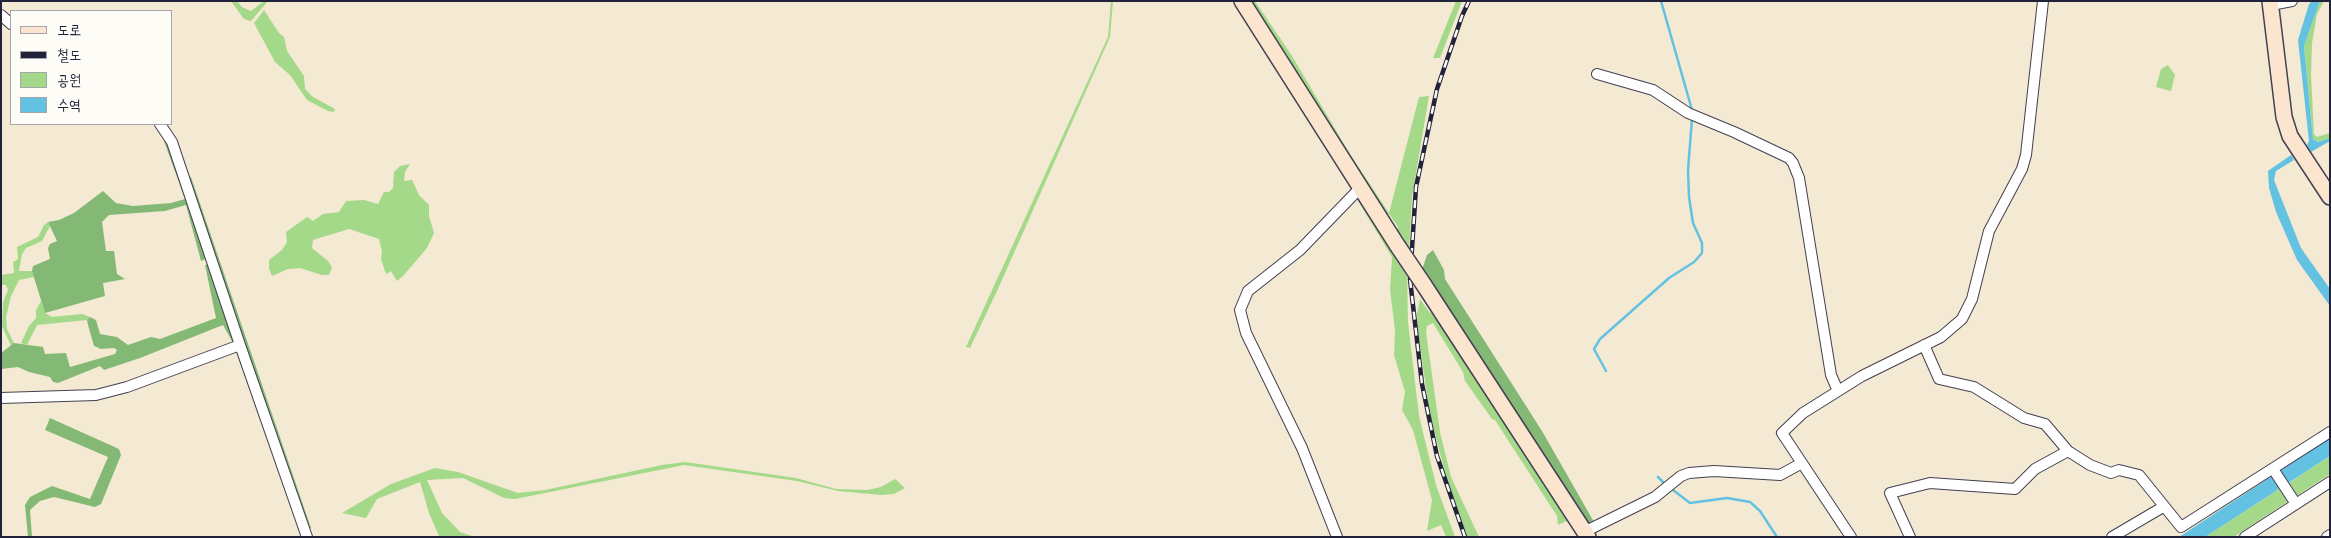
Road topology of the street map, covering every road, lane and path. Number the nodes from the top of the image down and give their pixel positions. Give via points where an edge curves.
1 (1242, 1) edge
2 (2043, 1) edge
3 (2292, 1) edge
4 (2270, 3) edge
5 (1597, 74) dead end
6 (161, 125) edge
7 (1361, 187) junction
8 (2330, 197) edge
9 (240, 345) junction
10 (1924, 345) junction
11 (1838, 390) junction
12 (1, 398) edge
13 (2330, 432) edge
14 (2068, 451) junction
15 (1802, 463) junction
16 (2273, 469) junction
17 (2330, 482) edge
18 (2296, 504) junction
19 (2164, 507) junction
20 (1586, 534) edge
21 (307, 537) edge
22 (1337, 537) edge
23 (1851, 537) edge
24 (1910, 537) edge
25 (2112, 537) edge
26 (2245, 537) edge

1 - 7 main road
2 - 10 street via 2022,170 1989,231 1968,309 1953,328
3 - 4 street
4 - 8 main road via 2284,117 2300,154
5 - 11 street via 1653,90 1688,113 1789,158 1799,178 1831,375
6 - 9 street via 172,142
7 - 20 main road, bridge
7 - 22 street via 1300,250 1248,290 1240,310 1246,333 1302,448
9 - 12 street via 127,387 96,395
9 - 21 street
10 - 11 street
10 - 14 street via 1939,379 1974,387 2024,418 2045,424
11 - 15 street via 1803,413 1782,433
13 - 16 street
14 - 19 street via 2111,473 2118,470 2139,475
14 - 24 street via 2035,469 2015,488 1930,483 1890,493
15 - 20 street via 1780,475 1714,471 1689,473 1655,497
15 - 23 street
16 - 18 street
16 - 19 street via 2181,527
17 - 18 street
18 - 26 street
19 - 25 street

